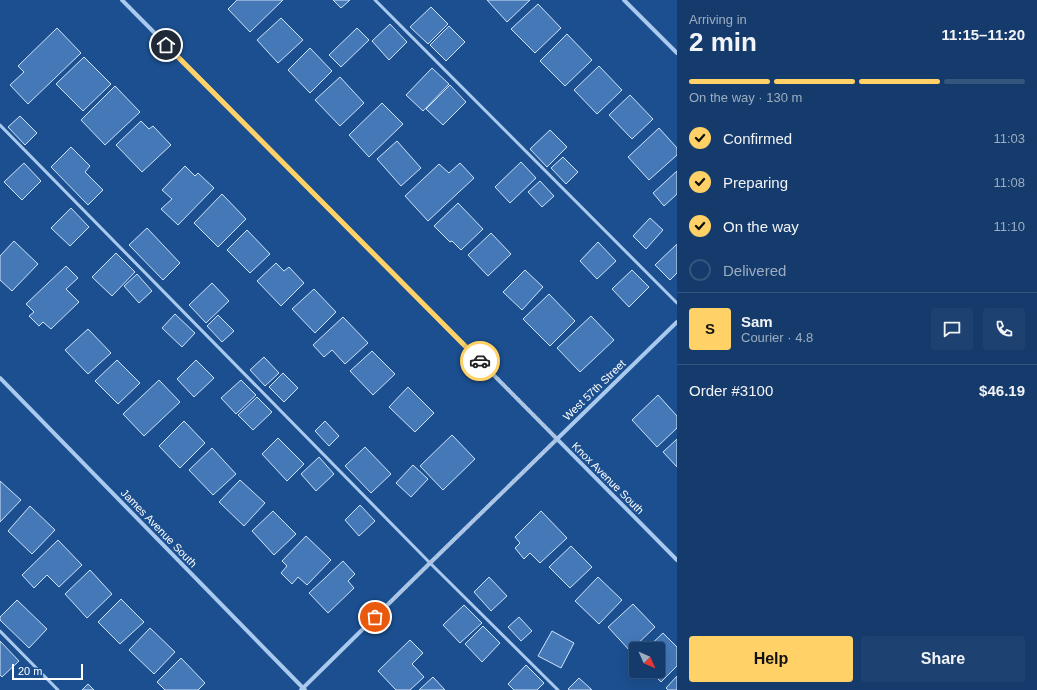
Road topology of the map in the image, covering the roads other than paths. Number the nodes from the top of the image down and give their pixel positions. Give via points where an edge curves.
1 (122, 0) edge
2 (375, 0) edge
3 (624, 0) edge
4 (677, 53) edge
5 (0, 125) edge
6 (677, 303) edge
7 (677, 322) edge
8 (0, 378) edge
9 (557, 439) junction
10 (677, 560) edge
11 (430, 563) junction
12 (0, 631) edge
13 (303, 689) edge
14 (58, 690) edge
15 (558, 690) edge

1 - 9 street, Knox Avenue South
2 - 6 lane
3 - 4 street
5 - 11 lane
7 - 9 street, West 57th Street
8 - 13 street, James Avenue South
9 - 10 street, Knox Avenue South
9 - 11 street, West 57th Street
11 - 13 street, West 57th Street
11 - 15 lane
12 - 14 lane

